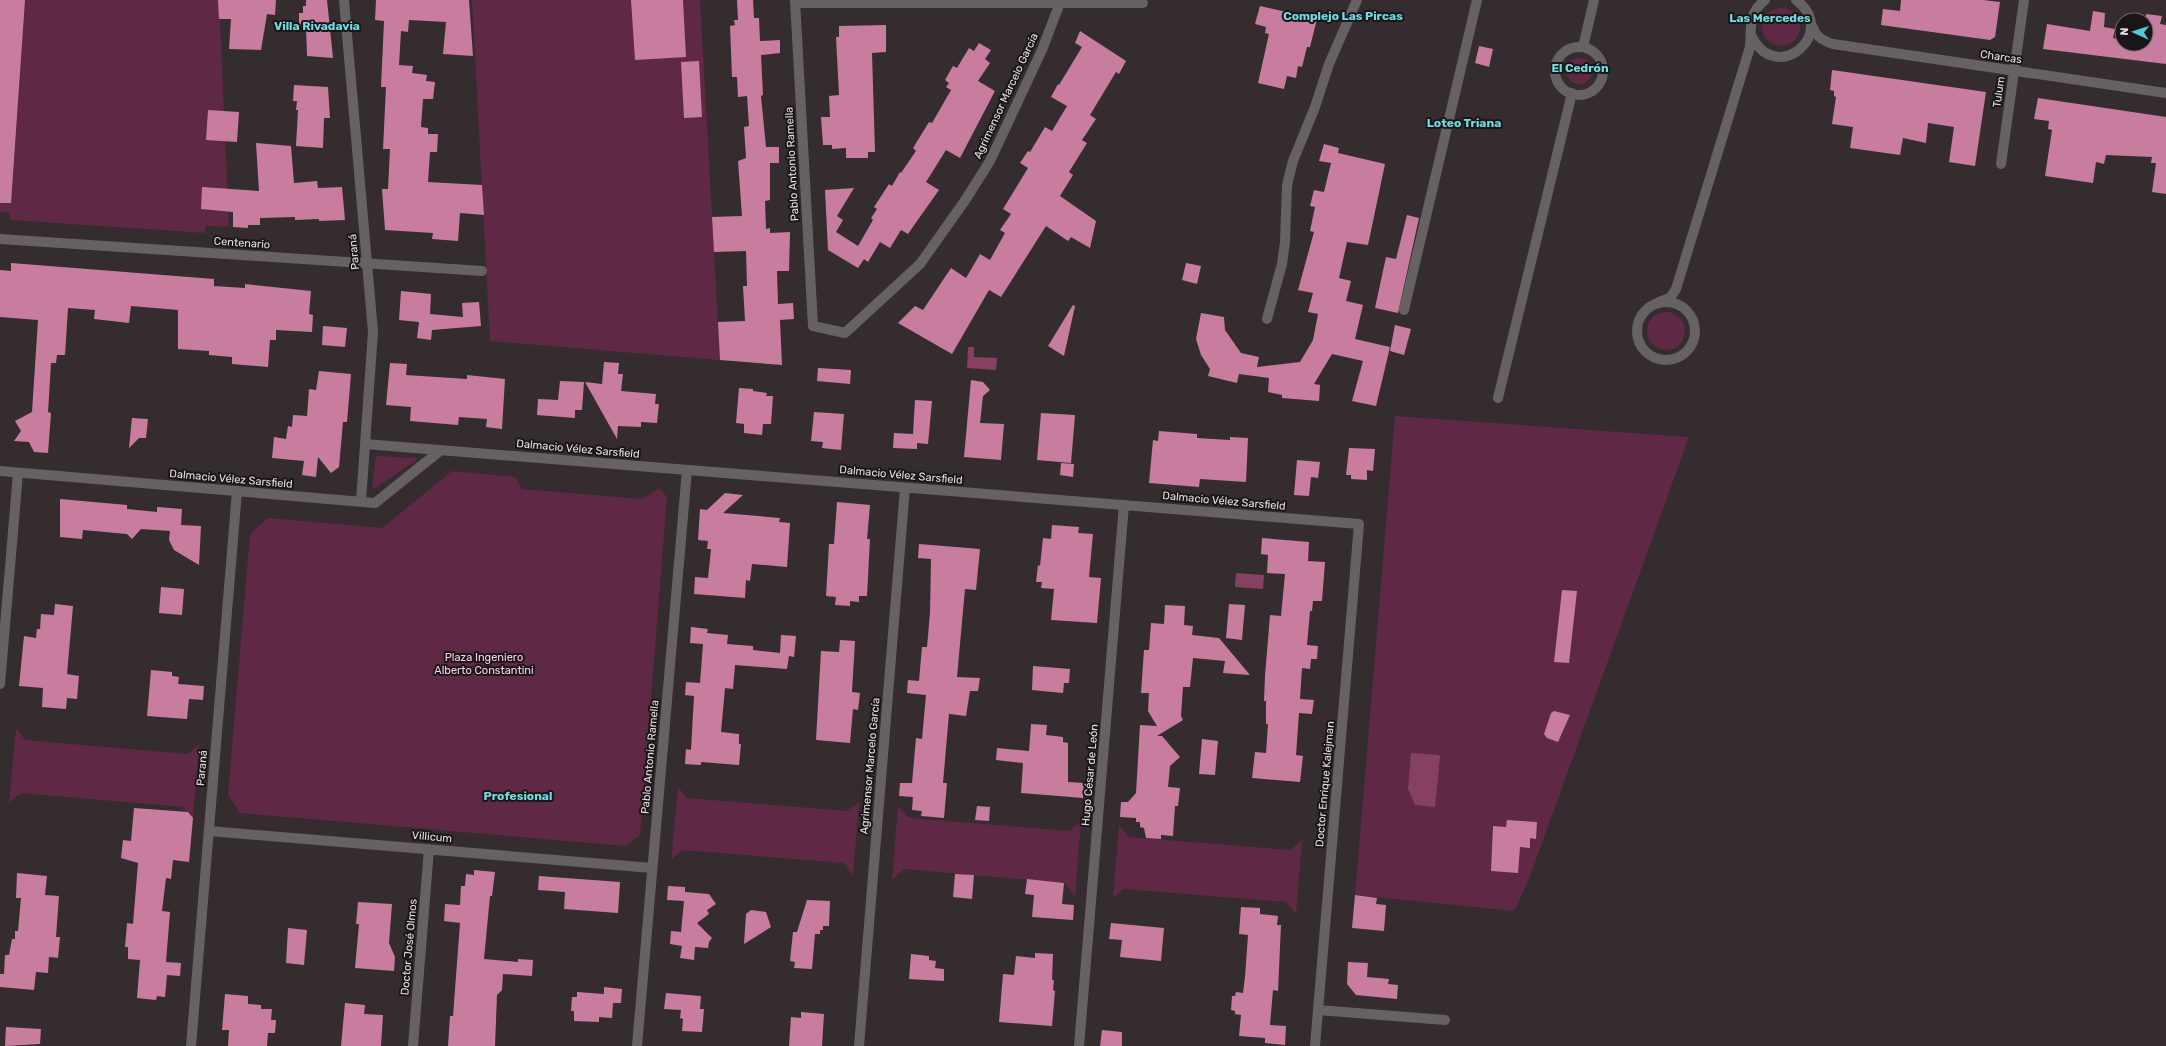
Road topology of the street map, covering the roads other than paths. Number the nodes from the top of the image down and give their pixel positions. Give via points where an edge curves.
1 (344, 0) edge
2 (1356, 0) edge
3 (1477, 0) edge
4 (1594, 0) edge
5 (1796, 0) edge
6 (2024, 0) edge
7 (796, 1) edge
8 (1061, 1) edge
9 (1763, 1) edge
10 (1143, 3) dead end
11 (1811, 23) junction
12 (1751, 35) junction
13 (1828, 43) junction
14 (1583, 47) junction
15 (1801, 50) junction
16 (1765, 53) junction
17 (1744, 66) junction
18 (2014, 71) junction
19 (1572, 93) junction
20 (2166, 93) edge
21 (2002, 164) dead end
22 (0, 239) edge
23 (368, 263) junction
24 (482, 271) dead end
25 (1676, 289) junction
26 (1659, 302) junction
27 (1685, 308) junction
28 (1404, 310) dead end
29 (1268, 319) dead end
30 (813, 326) joint
31 (1498, 398) dead end
32 (365, 444) junction
33 (441, 450) junction
34 (687, 470) junction
35 (0, 471) edge
36 (18, 473) junction
37 (905, 488) junction
38 (237, 491) junction
39 (361, 502) junction
40 (1124, 505) junction
41 (1359, 524) joint
42 (0, 684) edge
43 (209, 831) junction
44 (429, 849) junction
45 (652, 868) junction
46 (1318, 1010) junction
47 (1445, 1020) dead end
48 (191, 1046) edge
49 (413, 1046) edge
50 (637, 1046) edge
51 (859, 1046) edge
52 (1079, 1046) edge
53 (1315, 1046) edge

1 - 23 street, Paraná
2 - 29 street via 1329,64 1290,173 1285,201 1282,264
3 - 28 street
4 - 14 street
5 - 11 street via 1808,13
6 - 18 street, Tulum
7 - 8 street
7 - 30 street, Pablo Antonio Ramella
8 - 10 street
8 - 30 street, Agrimensor Marcelo García via 1042,50 990,161 920,264 845,334
9 - 12 street via 1752,15
11 - 13 street via 1817,36
11 - 15 street via 1811,33
12 - 16 street
12 - 17 street
13 - 15 street via 1812,44
13 - 18 street, Charcas
14 - 19 street via 1564,52 1555,69 1562,88
14 - 19 street via 1599,58 1602,77 1598,86 1590,92 1580,95
15 - 16 street via 1782,57
16 - 17 street via 1752,58
17 - 25 street
18 - 20 street, Charcas
18 - 21 street, Tulum
19 - 31 street
22 - 23 street, Centenario
23 - 24 street, Centenario
23 - 32 street, Paraná via 373,332
25 - 26 street via 1670,298
25 - 27 street via 1678,300
26 - 27 street via 1677,304
26 - 27 street via 1644,312 1637,329 1642,347 1660,359 1682,356 1694,342 1695,324
32 - 33 street, Dalmacio Vélez Sarsfield
32 - 39 street, Paraná
33 - 34 street, Dalmacio Vélez Sarsfield
33 - 39 street, Dalmacio Vélez Sarsfield via 375,503
34 - 37 street, Dalmacio Vélez Sarsfield
34 - 45 street, Pablo Antonio Ramella
35 - 36 street, Dalmacio Vélez Sarsfield
36 - 38 street, Dalmacio Vélez Sarsfield
36 - 42 street
37 - 40 street, Dalmacio Vélez Sarsfield
37 - 51 street, Agrimensor Marcelo García
38 - 39 street, Dalmacio Vélez Sarsfield
38 - 43 street, Paraná
40 - 41 street, Dalmacio Vélez Sarsfield
40 - 52 street, Hugo César de León
41 - 46 street, Doctor Enrique Kalejman
43 - 44 street, Villicum
43 - 48 street, Paraná
44 - 45 street, Villicum
44 - 49 street, Doctor José Olmos
45 - 50 street, Pablo Antonio Ramella
46 - 47 street
46 - 53 street, Doctor Enrique Kalejman

